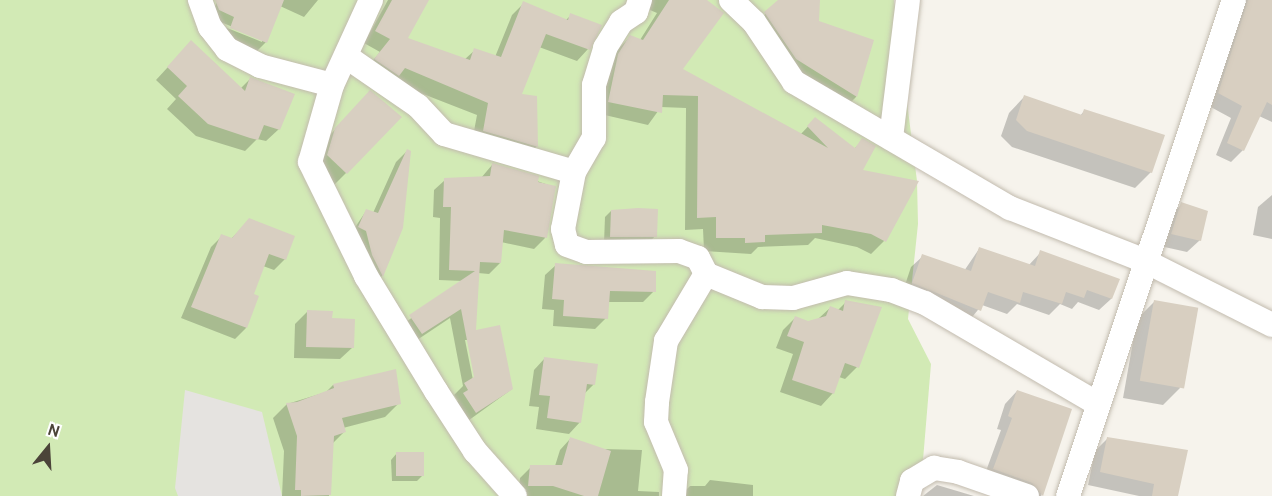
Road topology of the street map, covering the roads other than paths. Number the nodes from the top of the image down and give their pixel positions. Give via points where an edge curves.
1 (200, 0) edge
2 (371, 0) edge
3 (640, 0) edge
4 (731, 0) edge
5 (908, 0) edge
6 (1234, 0) edge
7 (347, 57) junction
8 (332, 85) junction
9 (891, 138) junction
10 (574, 172) junction
11 (1145, 261) junction
12 (706, 274) junction
13 (1272, 325) edge
14 (1096, 403) junction
15 (515, 496) edge
16 (674, 496) edge
17 (908, 496) edge
18 (1027, 496) edge
19 (1068, 496) edge

1 - 8 street via 210,27 227,49 260,66
2 - 7 street
3 - 10 street via 636,12 621,22 605,48 594,85 594,138
4 - 9 street via 754,22 794,82
5 - 9 street
6 - 11 street
7 - 8 street
7 - 10 street via 418,106 444,134
8 - 15 street via 310,162 315,176 329,195 366,276 436,391 476,451
9 - 11 street via 1010,208
10 - 12 street via 563,229 567,245 585,252 679,251 698,258
11 - 13 street
11 - 14 street
12 - 14 street via 762,297 793,298 847,283 891,290 925,303
12 - 16 street via 666,341 657,402 658,430 676,470
14 - 19 street
17 - 18 street via 912,481 934,468 958,472

